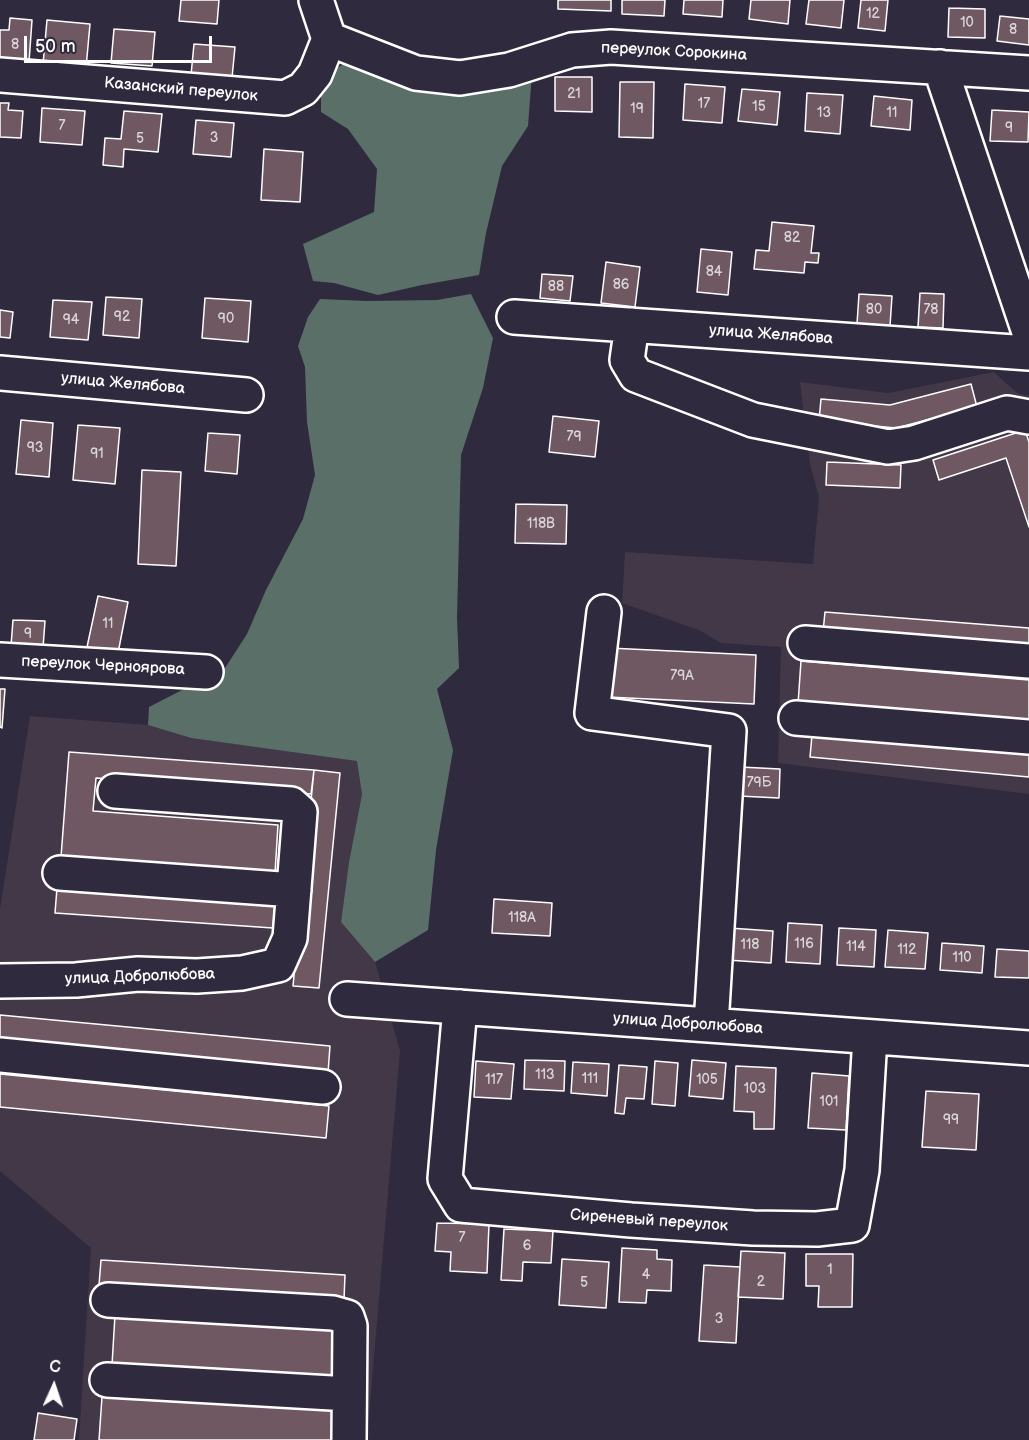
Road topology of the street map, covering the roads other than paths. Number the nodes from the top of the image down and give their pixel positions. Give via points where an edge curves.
1 (316, 0) edge
2 (329, 39) junction
3 (940, 67) junction
4 (1029, 74) edge
5 (0, 75) edge
6 (514, 317) dead end
7 (632, 325) junction
8 (1029, 332) edge
9 (1029, 353) edge
10 (0, 373) edge
11 (246, 395) dead end
12 (1029, 417) edge
13 (604, 612) dead end
14 (805, 643) dead end
15 (0, 660) edge
16 (1029, 661) edge
17 (206, 672) dead end
18 (796, 718) dead end
19 (1029, 737) edge
20 (115, 791) dead end
21 (60, 873) dead end
22 (294, 890) junction
23 (0, 981) edge
24 (347, 999) dead end
25 (460, 1007) junction
26 (711, 1025) junction
27 (870, 1037) junction
28 (1029, 1048) edge
29 (0, 1056) edge
30 (323, 1087) dead end
31 (108, 1300) dead end
32 (107, 1380) dead end
33 (349, 1394) junction
34 (349, 1440) edge

1 - 2 street
2 - 3 street, переулок Сорокина via 416,73 460,78 509,70 572,50 611,47
2 - 5 street, Казанский переулок via 315,74 303,89 285,98
3 - 4 street, переулок Сорокина
3 - 8 street
6 - 7 street, улица Желябова
7 - 9 street, улица Желябова
7 - 12 street via 627,360 636,375 753,420 888,447 914,443 1007,413
10 - 11 street, улица Желябова
13 - 26 street via 592,713 729,731
14 - 16 street
15 - 17 street, переулок Черноярова
18 - 19 street
20 - 22 street via 291,804 300,812
21 - 22 street
22 - 23 street, улица Добролюбова via 290,938 278,965 242,973 197,976 138,974
24 - 25 street, улица Добролюбова
25 - 26 street, улица Добролюбова
25 - 27 street, Сиреневый переулок via 445,1179 461,1205 631,1220 753,1228 852,1225 862,1170
26 - 27 street, улица Добролюбова
27 - 28 street, улица Добролюбова
29 - 30 street
31 - 33 street via 347,1317
32 - 33 street
33 - 34 street

